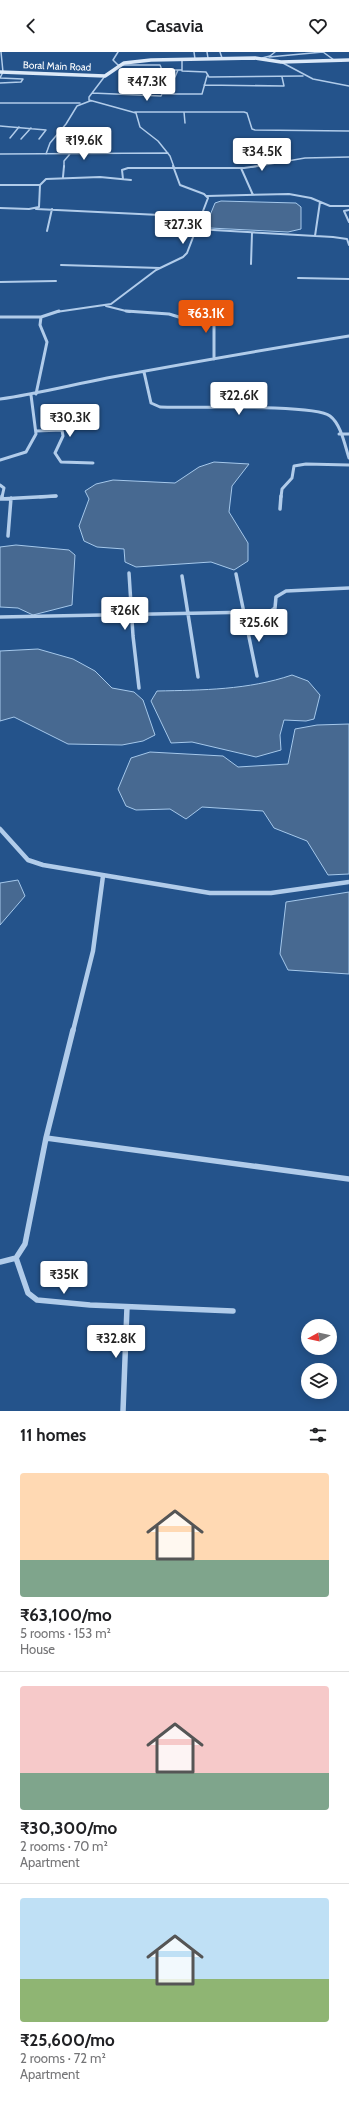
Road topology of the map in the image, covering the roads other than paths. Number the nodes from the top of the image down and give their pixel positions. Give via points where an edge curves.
1 (1, 52) edge
2 (118, 52) edge
3 (194, 52) edge
4 (207, 52) edge
5 (220, 52) edge
6 (274, 52) edge
7 (323, 52) edge
8 (269, 57) junction
9 (208, 58) junction
10 (222, 58) junction
11 (262, 58) junction
12 (182, 59) junction
13 (195, 59) junction
14 (334, 60) junction
15 (349, 60) edge
16 (281, 62) junction
17 (118, 65) junction
18 (178, 70) junction
19 (182, 70) junction
20 (2, 72) edge
21 (105, 76) junction
22 (207, 76) junction
23 (303, 76) junction
24 (175, 77) dead end
25 (282, 77) junction
26 (0, 84) edge
27 (20, 85) dead end
28 (204, 85) junction
29 (349, 86) edge
30 (92, 93) junction
31 (90, 101) junction
32 (0, 103) edge
33 (80, 104) junction
34 (134, 112) junction
35 (184, 112) junction
36 (185, 123) dead end
37 (0, 126) edge
38 (19, 127) junction
39 (31, 128) junction
40 (349, 131) edge
41 (10, 138) dead end
42 (21, 139) dead end
43 (40, 139) dead end
44 (168, 153) junction
45 (0, 154) edge
46 (46, 154) junction
47 (70, 154) junction
48 (263, 155) dead end
49 (349, 157) edge
50 (268, 164) junction
51 (175, 167) junction
52 (241, 168) junction
53 (63, 177) junction
54 (123, 179) junction
55 (131, 180) dead end
56 (0, 185) edge
57 (40, 185) junction
58 (253, 195) junction
59 (207, 196) junction
60 (320, 202) junction
61 (349, 206) edge
62 (0, 208) edge
63 (36, 209) junction
64 (52, 209) junction
65 (349, 210) edge
66 (201, 217) junction
67 (349, 222) edge
68 (196, 229) junction
69 (47, 231) dead end
70 (252, 233) junction
71 (315, 236) junction
72 (348, 239) edge
73 (349, 245) edge
74 (251, 264) dead end
75 (60, 265) dead end
76 (161, 268) junction
77 (298, 278) dead end
78 (349, 279) edge
79 (56, 281) dead end
80 (0, 282) edge
81 (106, 306) junction
82 (220, 315) dead end
83 (0, 317) edge
84 (41, 317) junction
85 (214, 323) junction
86 (349, 336) edge
87 (214, 359) junction
88 (144, 372) junction
89 (36, 394) junction
90 (31, 395) junction
91 (0, 399) edge
92 (36, 431) junction
93 (339, 434) junction
94 (349, 434) edge
95 (349, 458) edge
96 (0, 460) edge
97 (93, 463) dead end
98 (349, 465) edge
99 (0, 485) edge
100 (56, 496) dead end
101 (1, 498) edge
102 (11, 498) junction
103 (280, 509) dead end
104 (8, 536) dead end
105 (129, 573) dead end
106 (236, 574) dead end
107 (182, 576) dead end
108 (349, 588) edge
109 (244, 613) junction
110 (188, 614) junction
111 (132, 616) junction
112 (0, 617) edge
113 (258, 676) dead end
114 (198, 678) dead end
115 (139, 688) dead end
116 (0, 829) edge
117 (103, 876) junction
118 (349, 882) edge
119 (46, 1138) junction
120 (349, 1179) edge
121 (16, 1258) junction
122 (0, 1262) edge
123 (127, 1307) junction
124 (233, 1311) dead end
125 (123, 1411) edge

1 - 20 street
2 - 17 street via 113,60
3 - 13 street
4 - 9 street
5 - 10 street
6 - 8 street
7 - 8 street
7 - 14 street
8 - 11 street
9 - 10 main road, Boral Main Road
9 - 13 main road, Boral Main Road
10 - 11 main road, Boral Main Road
11 - 16 main road, Boral Main Road
12 - 13 main road, Boral Main Road
12 - 17 main road, Boral Main Road via 135,61
12 - 19 street
14 - 15 main road, Boral Main Road
14 - 16 main road, Boral Main Road
16 - 23 street
17 - 18 street via 160,65 162,70
17 - 21 main road, Boral Main Road
18 - 19 street
18 - 24 street
19 - 22 street via 206,72
20 - 21 main road, Boral Main Road
20 - 26 street via 0,78 22,78 22,82
21 - 30 street
22 - 25 street
22 - 28 street
23 - 25 street
23 - 29 street
25 - 28 street via 284,86
26 - 27 street
28 - 30 street via 202,94 161,96
30 - 31 street
31 - 33 street
31 - 34 street
32 - 33 street
33 - 46 street via 50,143
34 - 35 street
34 - 44 street via 140,127 154,137
35 - 36 street
35 - 40 street via 246,112 252,129 255,130
37 - 38 street
38 - 39 street
38 - 41 street
39 - 42 street
39 - 43 street via 46,130
44 - 47 street
44 - 51 street
45 - 46 street
46 - 47 street
47 - 53 street via 64,161
48 - 50 street
49 - 50 street via 305,158
50 - 52 street
51 - 52 street
51 - 54 street via 123,169
51 - 59 street via 182,186
52 - 58 street
53 - 54 street
53 - 57 street via 46,178
54 - 55 street
56 - 57 street
57 - 63 street via 39,207
58 - 59 street
58 - 60 street via 301,195
59 - 66 street
60 - 61 street via 330,206
60 - 71 street
62 - 63 street
63 - 64 street
64 - 66 street
64 - 69 street
65 - 67 street via 344,211
66 - 68 street
68 - 70 street
68 - 76 street via 187,253
70 - 71 street
70 - 74 street
71 - 72 street
72 - 73 street
75 - 76 street
76 - 81 street
77 - 78 street
79 - 80 street
81 - 84 street via 59,311
81 - 85 street via 134,313 168,314 192,321
82 - 85 street
83 - 84 street
84 - 89 street via 40,325 46,342
85 - 87 street
86 - 87 street via 266,348
87 - 88 street
88 - 89 street
88 - 93 street via 152,403 160,407 321,412 330,415
89 - 90 street
90 - 91 street
90 - 92 street via 32,418
92 - 96 street via 35,438 26,452
92 - 97 street via 62,430 63,436 55,453 61,462
93 - 94 street
93 - 95 street
98 - 103 street via 294,466 292,478 282,489
99 - 101 street via 4,488
100 - 102 street
101 - 102 street
102 - 104 street
105 - 111 street
106 - 109 street
107 - 110 street
108 - 109 street via 286,591 276,597 275,608 271,611
109 - 110 street
109 - 113 street
110 - 111 street
110 - 114 street
111 - 112 street
111 - 115 street
116 - 117 street via 28,860
117 - 118 street via 210,893 247,894
117 - 119 street via 93,951
119 - 120 street
119 - 121 street via 25,1244
121 - 122 street
121 - 123 street via 28,1293 37,1300
123 - 124 street
123 - 125 street

